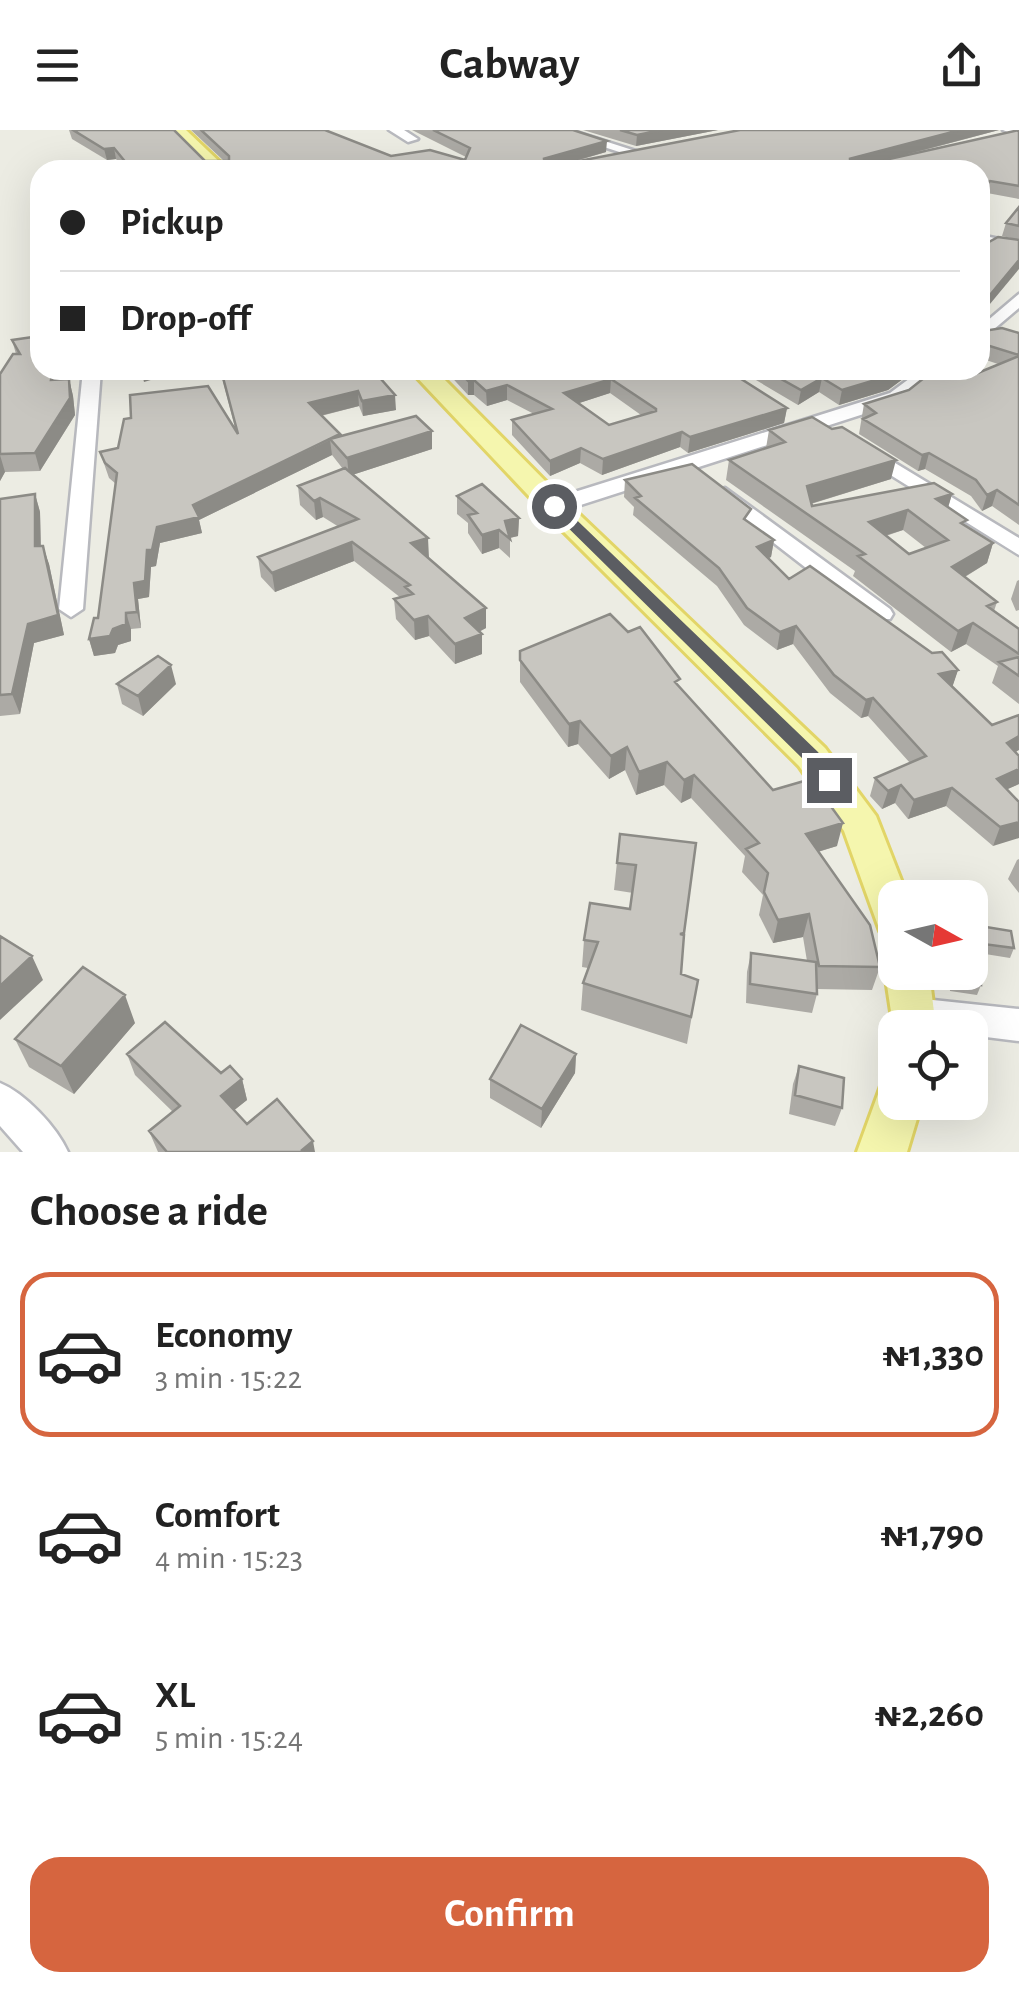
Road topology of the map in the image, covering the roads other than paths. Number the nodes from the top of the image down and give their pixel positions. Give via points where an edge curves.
1 (177, 130) edge
2 (395, 130) edge
3 (557, 130) edge
4 (1015, 132) edge
5 (412, 139) dead end
6 (995, 140) edge
7 (656, 152) edge
8 (639, 154) junction
9 (209, 160) edge
10 (610, 160) edge
11 (990, 241) edge
12 (1019, 247) edge
13 (1019, 299) edge
14 (990, 327) edge
15 (91, 380) edge
16 (432, 380) edge
17 (920, 380) edge
18 (784, 410) edge
19 (815, 422) junction
20 (686, 463) junction
21 (554, 506) junction
22 (1019, 548) edge
23 (71, 610) dead end
24 (881, 614) edge
25 (881, 880) edge
26 (911, 1004) edge
27 (1019, 1025) edge
28 (0, 1100) edge
29 (892, 1120) edge
30 (50, 1152) edge
31 (882, 1152) edge

1 - 9 main road
2 - 5 street
3 - 8 street
4 - 6 street
7 - 8 street
8 - 10 street
11 - 12 street
13 - 14 street
15 - 23 street
16 - 21 main road
17 - 19 street via 897,397
18 - 19 street
19 - 20 street
19 - 22 street
20 - 21 street
20 - 24 street
21 - 25 main road via 812,757 862,826
26 - 27 street
28 - 30 street
29 - 31 main road

